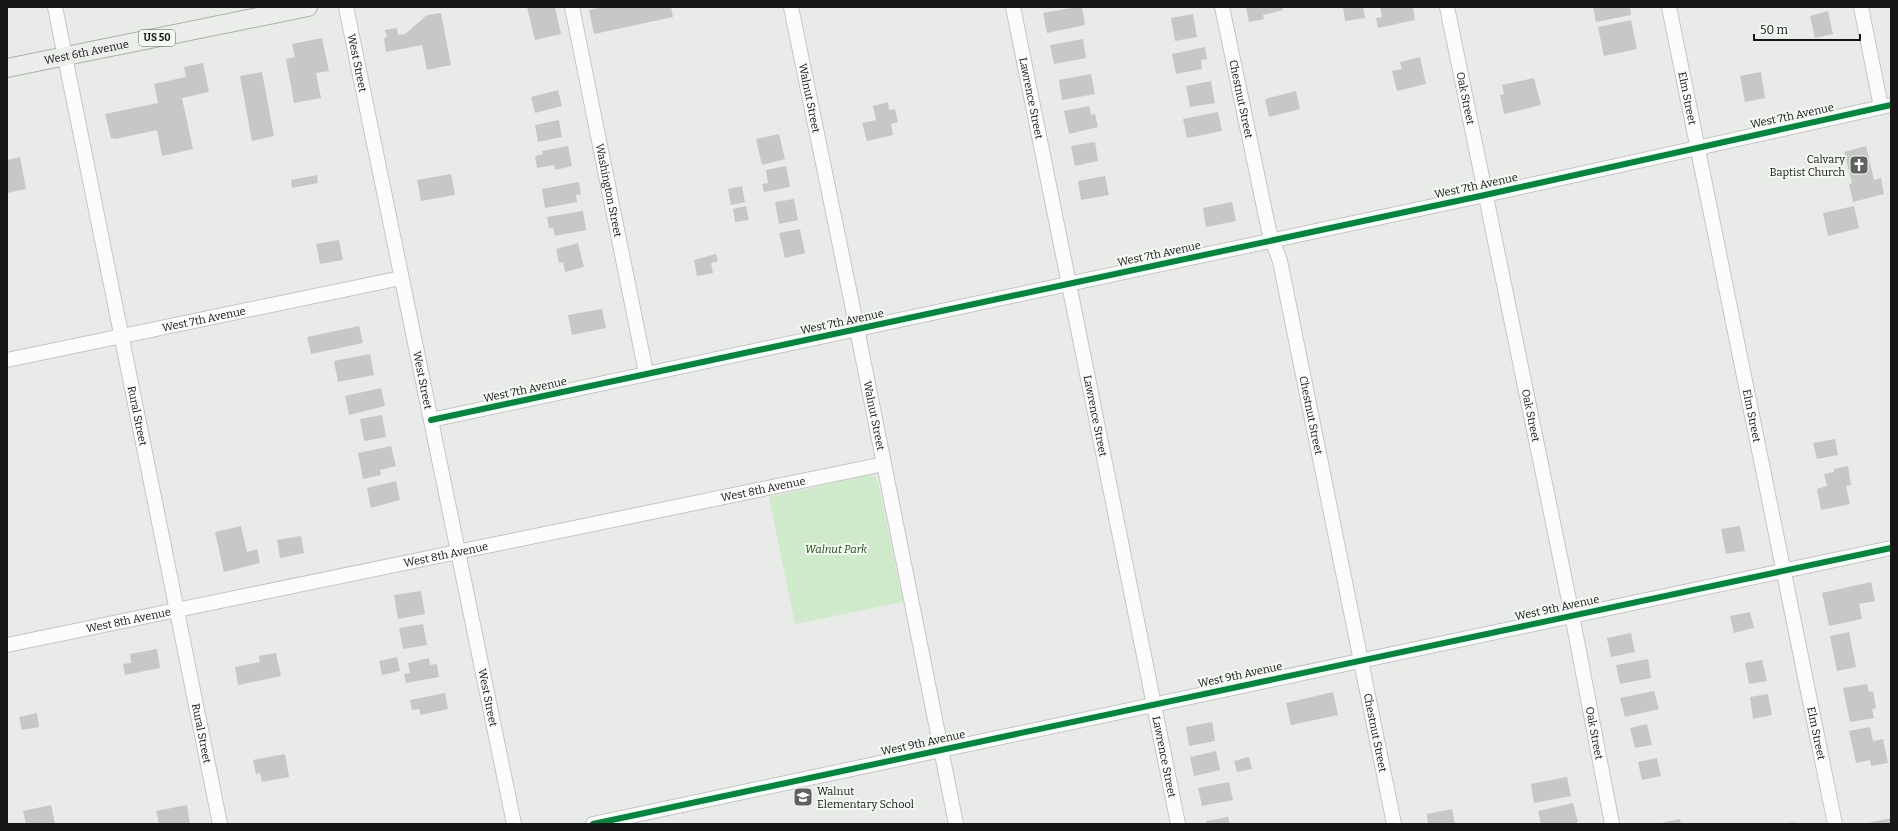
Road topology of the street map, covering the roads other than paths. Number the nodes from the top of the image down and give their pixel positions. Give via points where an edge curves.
1 (55, 7) edge
2 (308, 7) edge
3 (346, 7) edge
4 (572, 7) edge
5 (791, 7) edge
6 (1013, 7) edge
7 (1222, 7) edge
8 (1447, 7) edge
9 (1668, 7) edge
10 (1861, 7) edge
11 (65, 56) junction
12 (7, 68) edge
13 (1886, 106) edge
14 (1696, 148) junction
15 (1485, 195) junction
16 (1272, 240) junction
17 (401, 278) junction
18 (1069, 284) junction
19 (857, 329) junction
20 (121, 336) junction
21 (7, 360) edge
22 (646, 373) junction
23 (431, 420) junction
24 (884, 464) junction
25 (1891, 548) edge
26 (458, 552) junction
27 (1783, 570) junction
28 (176, 610) junction
29 (1572, 615) junction
30 (7, 645) edge
31 (1362, 659) junction
32 (1155, 704) junction
33 (941, 750) junction
34 (220, 824) edge
35 (514, 824) edge
36 (593, 824) edge
37 (956, 824) edge
38 (1178, 824) edge
39 (1394, 824) edge
40 (1612, 824) edge
41 (1835, 824) edge

1 - 11 street, Rural Street
2 - 11 main road, West 6th Avenue / US 50
3 - 17 street, West Street
4 - 22 street, Washington Street
5 - 19 street, Walnut Street
6 - 18 street, Lawrence Street
7 - 16 street, Chestnut Street
8 - 15 street, Oak Street
9 - 14 street, Elm Street
10 - 13 street
11 - 12 main road, West 6th Avenue / US 50
11 - 20 street, Rural Street
13 - 14 street, West 7th Avenue
14 - 15 street, West 7th Avenue
14 - 27 street, Elm Street
15 - 16 street, West 7th Avenue
15 - 29 street, Oak Street
16 - 18 street, West 7th Avenue
16 - 31 street, Chestnut Street via 1280,261
17 - 20 street, West 7th Avenue
17 - 23 street, West Street
18 - 19 street, West 7th Avenue
18 - 32 street, Lawrence Street
19 - 22 street, West 7th Avenue
19 - 24 street, Walnut Street
20 - 21 street, West 7th Avenue
20 - 28 street, Rural Street
22 - 23 street, West 7th Avenue
23 - 26 street, West Street
24 - 26 street, West 8th Avenue
24 - 33 street, Walnut Street
25 - 27 street, West 9th Avenue
26 - 28 street, West 8th Avenue
26 - 35 street, West Street
27 - 29 street, West 9th Avenue
27 - 41 street, Elm Street
28 - 30 street, West 8th Avenue
28 - 34 street, Rural Street
29 - 31 street, West 9th Avenue
29 - 40 street, Oak Street
31 - 32 street, West 9th Avenue
31 - 39 street, Chestnut Street
32 - 33 street, West 9th Avenue
32 - 38 street, Lawrence Street
33 - 36 street, West 9th Avenue
33 - 37 street, Walnut Street

